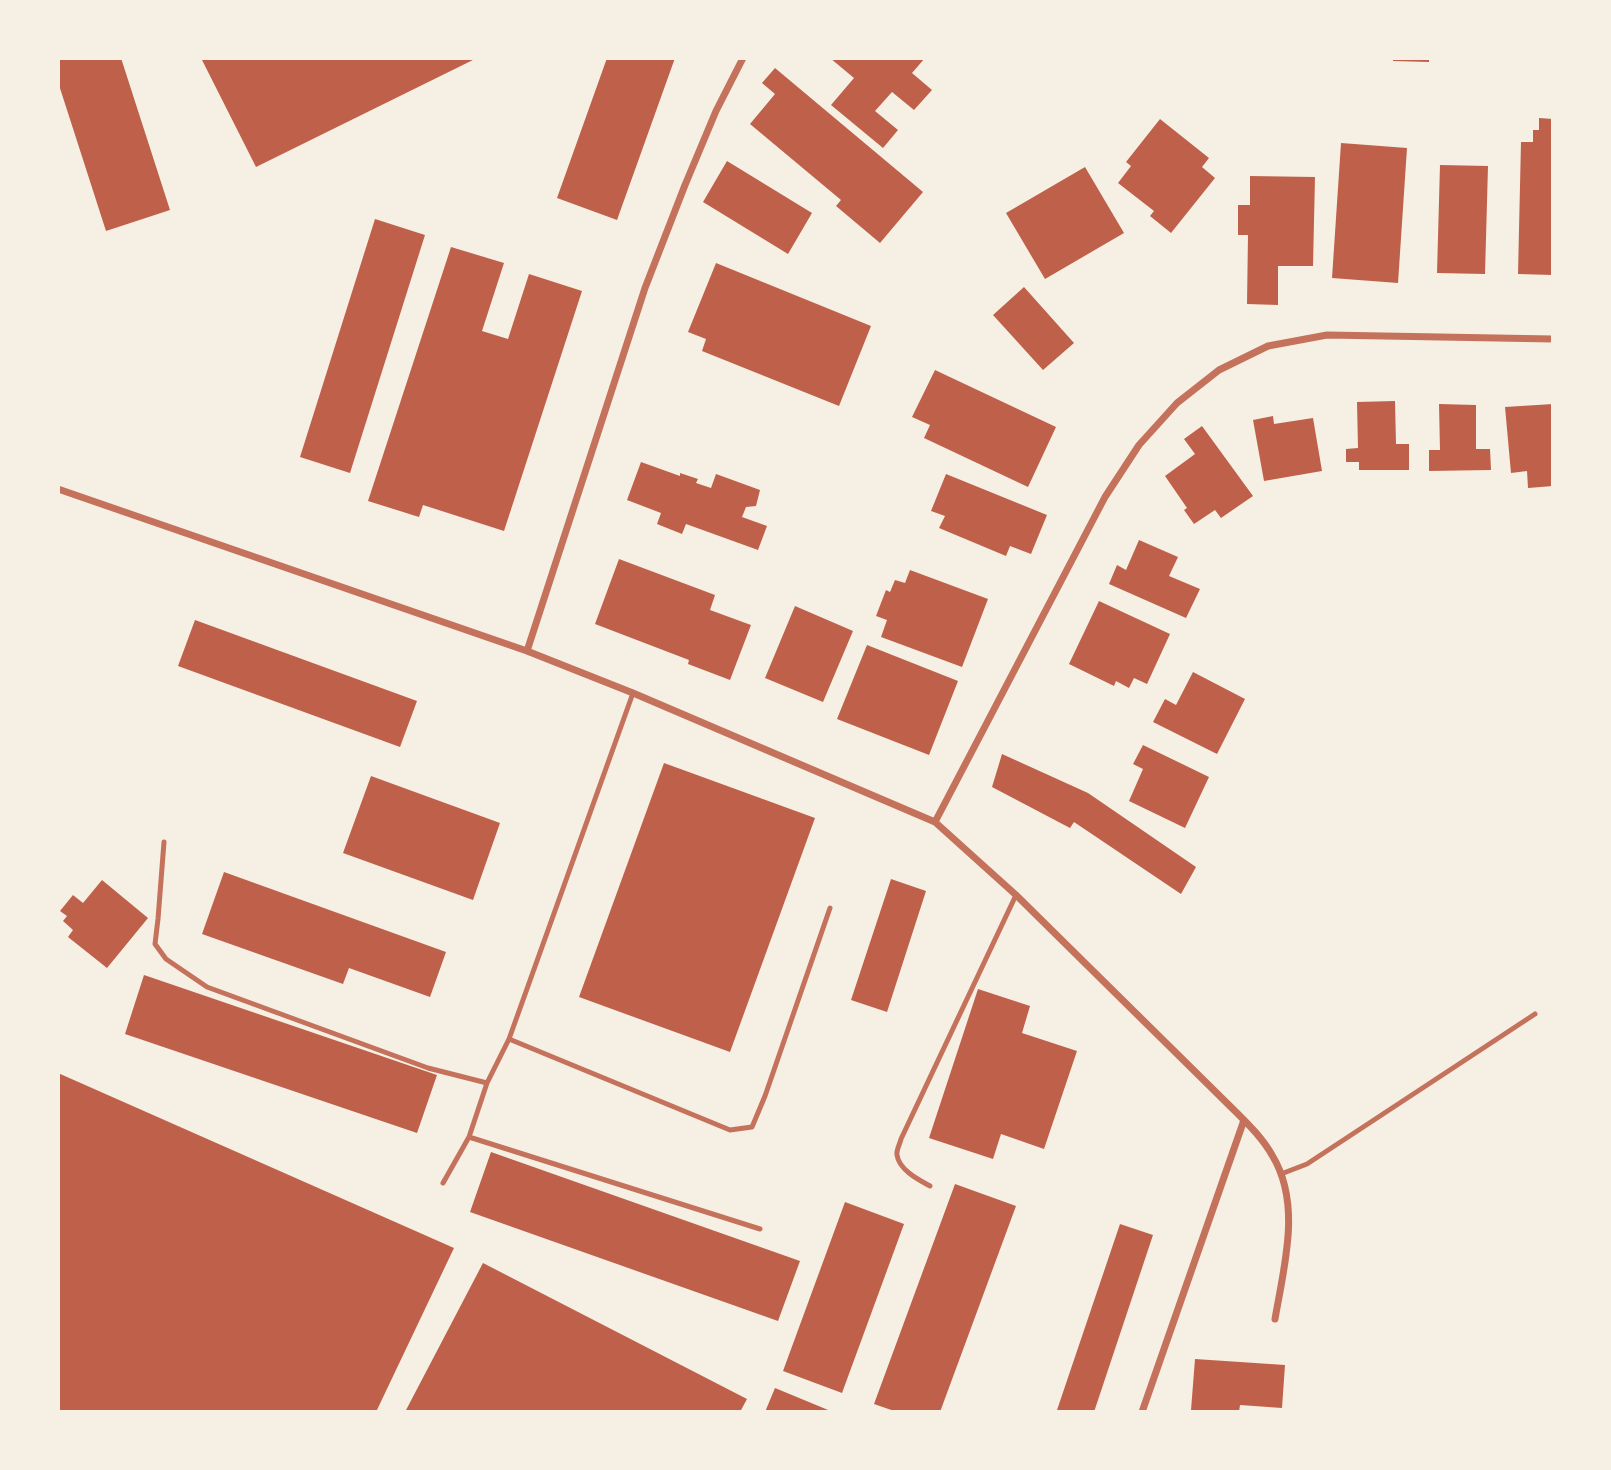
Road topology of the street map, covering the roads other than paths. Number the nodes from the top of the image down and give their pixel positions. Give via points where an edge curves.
1 (743, 58) edge
2 (1553, 339) edge
3 (58, 489) edge
4 (527, 651) junction
5 (633, 693) junction
6 (935, 822) junction
7 (164, 842) dead end
8 (1016, 895) junction
9 (830, 908) dead end
10 (1535, 1014) dead end
11 (509, 1038) junction
12 (487, 1083) junction
13 (1244, 1120) junction
14 (469, 1137) junction
15 (1281, 1174) junction
16 (443, 1183) dead end
17 (930, 1186) dead end
18 (760, 1229) dead end
19 (1275, 1319) dead end
20 (1142, 1412) edge

1 - 4 street via 716,111 645,288
2 - 6 street via 1327,335 1268,346 1198,386 1139,445 1105,497
3 - 4 street
4 - 5 street
5 - 6 street
5 - 11 lane
6 - 8 street
7 - 12 lane via 155,944 166,959 207,987 428,1068
8 - 13 street
8 - 17 lane via 896,1153 900,1164
9 - 11 lane via 752,1127 730,1130
10 - 15 lane via 1307,1164
11 - 12 lane
12 - 14 lane
13 - 15 street
13 - 20 street
14 - 16 lane
14 - 18 lane
15 - 19 street via 1287,1195 1288,1239

